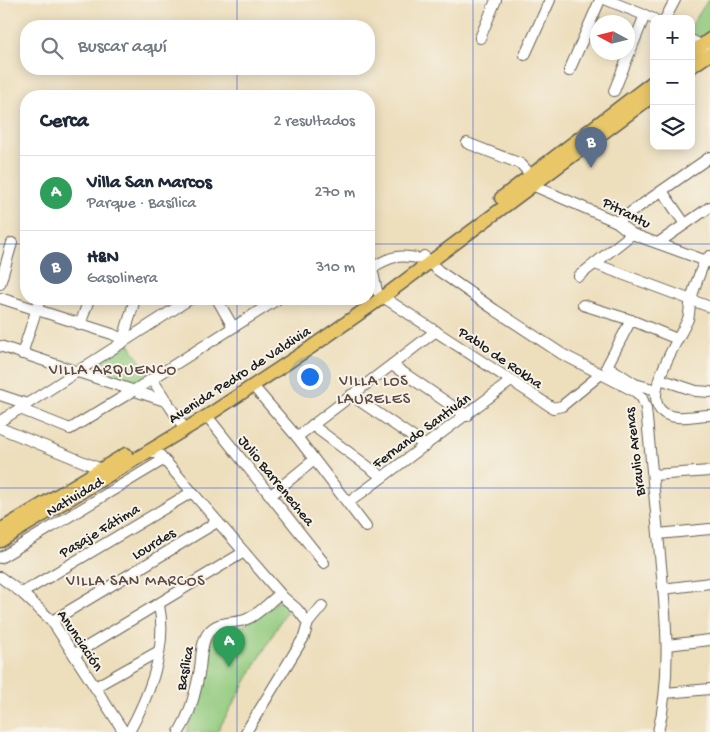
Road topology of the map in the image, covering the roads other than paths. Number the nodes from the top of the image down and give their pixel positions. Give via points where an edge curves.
1 (496, 0) edge
2 (550, 0) edge
3 (600, 0) edge
4 (607, 0) edge
5 (675, 0) edge
6 (667, 15) edge
7 (649, 17) edge
8 (480, 38) dead end
9 (525, 55) dead end
10 (569, 72) dead end
11 (650, 84) edge
12 (614, 91) dead end
13 (650, 98) edge
14 (467, 143) dead end
15 (710, 157) edge
16 (532, 180) junction
17 (662, 191) junction
18 (710, 207) edge
19 (617, 222) junction
20 (685, 224) junction
21 (632, 234) junction
22 (12, 243) dead end
23 (658, 243) junction
24 (425, 259) junction
25 (708, 260) edge
26 (375, 264) edge
27 (595, 264) junction
28 (579, 276) dead end
29 (0, 284) edge
30 (375, 295) edge
31 (375, 297) edge
32 (0, 298) edge
33 (691, 300) junction
34 (20, 304) edge
35 (22, 305) edge
36 (38, 305) edge
37 (86, 305) edge
38 (133, 305) edge
39 (178, 305) edge
40 (220, 305) edge
41 (268, 305) edge
42 (361, 305) edge
43 (362, 305) edge
44 (583, 305) dead end
45 (710, 307) edge
46 (37, 310) junction
47 (631, 320) junction
48 (80, 324) junction
49 (233, 327) junction
50 (436, 332) junction
51 (677, 339) junction
52 (122, 343) junction
53 (0, 346) edge
54 (22, 354) junction
55 (392, 365) junction
56 (76, 373) junction
57 (601, 374) junction
58 (152, 379) junction
59 (660, 379) junction
60 (511, 382) junction
61 (253, 386) junction
62 (656, 390) junction
63 (134, 391) junction
64 (710, 392) edge
65 (0, 395) edge
66 (351, 396) junction
67 (168, 402) junction
68 (24, 407) junction
69 (710, 415) edge
70 (207, 416) junction
71 (467, 416) junction
72 (1, 424) edge
73 (182, 425) junction
74 (312, 426) junction
75 (297, 437) junction
76 (426, 446) junction
77 (158, 452) junction
78 (314, 460) junction
79 (101, 468) junction
80 (710, 471) edge
81 (653, 475) junction
82 (382, 477) junction
83 (192, 492) junction
84 (270, 495) junction
85 (348, 503) junction
86 (217, 522) junction
87 (366, 526) dead end
88 (710, 528) edge
89 (0, 530) edge
90 (658, 534) junction
91 (0, 540) edge
92 (244, 552) junction
93 (0, 558) edge
94 (324, 563) dead end
95 (0, 577) edge
96 (710, 583) edge
97 (663, 589) junction
98 (22, 593) junction
99 (282, 595) junction
100 (159, 605) junction
101 (322, 606) dead end
102 (52, 621) junction
103 (308, 623) junction
104 (710, 640) edge
105 (667, 645) junction
106 (160, 651) junction
107 (74, 654) junction
108 (95, 687) junction
109 (710, 689) edge
110 (665, 693) junction
111 (124, 732) edge
112 (129, 732) edge
113 (180, 732) edge
114 (246, 732) edge
115 (658, 732) edge

1 - 8 street
2 - 9 street
3 - 10 street
4 - 7 street
5 - 6 street
7 - 12 street
11 - 16 main road, Avenida Pedro de Valdivia
13 - 16 main road, Avenida Pedro de Valdivia
14 - 16 street, Pitrantu via 521,164
15 - 17 street
16 - 19 street, Pitrantu
16 - 24 main road, Avenida Pedro de Valdivia
17 - 19 street
17 - 20 street
18 - 20 street
19 - 21 street, Pitrantu
20 - 23 street
21 - 23 street, Pitrantu
21 - 27 street
22 - 29 street
23 - 25 street, Pitrantu
24 - 26 street via 397,256
24 - 30 main road, Avenida Pedro de Valdivia
24 - 57 street, Braulio Arenas via 562,354
25 - 33 street
27 - 28 street
27 - 33 street
31 - 50 street, Pablo de Rokha
32 - 34 street
33 - 45 street
33 - 51 street via 689,318
35 - 46 street
36 - 46 street
37 - 48 street
38 - 52 street
39 - 52 street
40 - 49 street
41 - 49 street
42 - 73 main road, Avenida Pedro de Valdivia
43 - 61 main road, Avenida Pedro de Valdivia
44 - 47 street
46 - 48 street
46 - 54 street
47 - 51 street
47 - 62 street via 607,366 635,384
48 - 52 street via 112,334
49 - 58 street
50 - 55 street
50 - 60 street, Pablo de Rokha
51 - 59 street
52 - 56 street
53 - 54 street
54 - 56 street
55 - 66 street
55 - 71 street
56 - 63 street
56 - 68 street
57 - 60 street, Pablo de Rokha via 556,408
57 - 81 street, Braulio Arenas via 636,392 644,401
58 - 63 street
58 - 67 street
59 - 62 street
59 - 64 street via 696,391
60 - 71 street, Fernando Santiván
61 - 70 main road, Avenida Pedro de Valdivia
61 - 75 street
62 - 69 street via 656,402 664,413 672,416
63 - 67 street
63 - 68 street via 70,429
65 - 68 street
66 - 74 street
66 - 76 street
67 - 73 street
68 - 72 street
70 - 73 main road, Avenida Pedro de Valdivia
70 - 84 street, Julio Barrenechea
71 - 76 street, Fernando Santiván
72 - 79 street
73 - 77 main road, Avenida Pedro de Valdivia
73 - 79 main road, Avenida Pedro de Valdivia
74 - 75 street
74 - 82 street
75 - 78 street
76 - 82 street, Fernando Santiván
77 - 83 street
77 - 91 main road, Avenida Pedro de Valdivia
77 - 93 street, Natividad
78 - 84 street
78 - 85 street
79 - 89 main road, Avenida Pedro de Valdivia
80 - 81 street
81 - 90 street, Braulio Arenas
82 - 85 street, Fernando Santiván
83 - 86 street
83 - 98 street, Pasaje Fátima
84 - 94 street, Julio Barrenechea
85 - 87 street
86 - 92 street
86 - 102 street, Lourdes
88 - 90 street
90 - 97 street, Braulio Arenas
92 - 99 street
92 - 100 street
95 - 98 street, Anunciación
96 - 97 street
97 - 105 street, Braulio Arenas
98 - 102 street, Anunciación
99 - 103 street
99 - 113 street, Basílica via 249,618 224,622 209,632 192,703
100 - 106 street via 162,617
100 - 107 street
101 - 103 street
102 - 107 street, Anunciación
103 - 114 street via 304,637
104 - 105 street
105 - 110 street, Braulio Arenas
106 - 108 street
106 - 112 street via 148,693
107 - 108 street, Anunciación
108 - 111 street, Anunciación
109 - 110 street
110 - 115 street, Braulio Arenas

